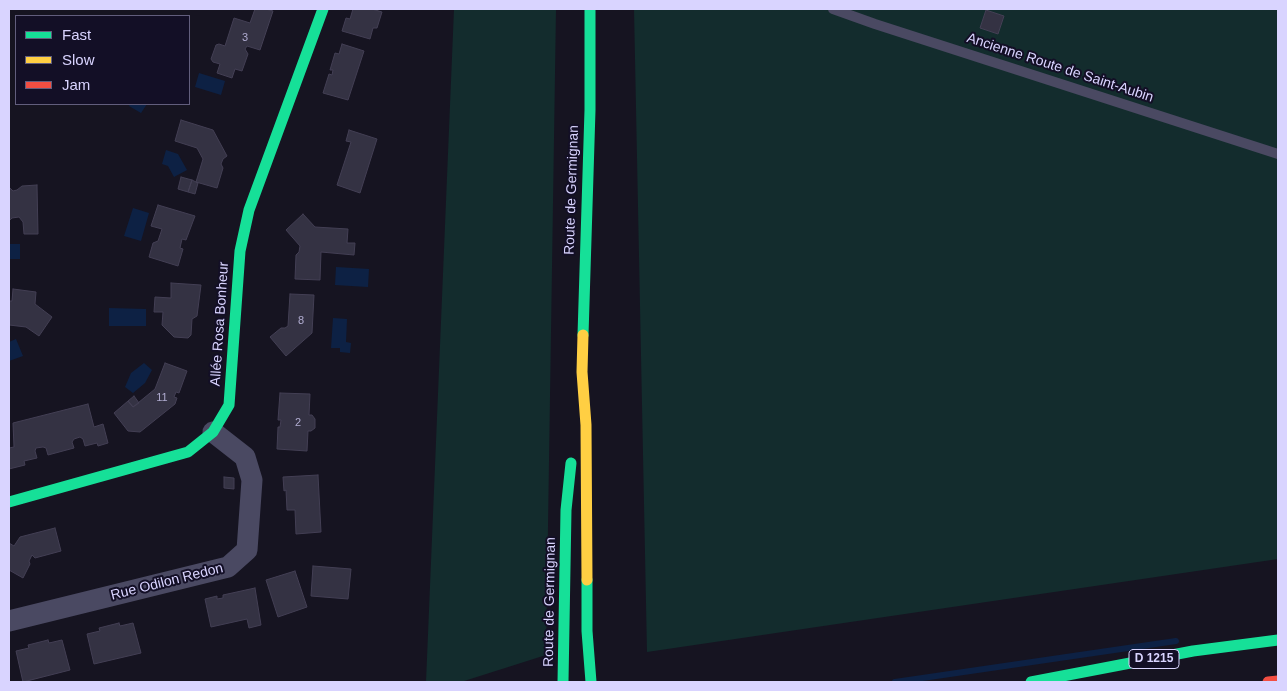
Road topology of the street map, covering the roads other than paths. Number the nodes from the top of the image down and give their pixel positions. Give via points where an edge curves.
1 (323, 9) edge
2 (590, 9) edge
3 (833, 9) edge
4 (1278, 154) edge
5 (582, 372) junction
6 (574, 430) dead end
7 (213, 432) junction
8 (574, 454) joint
9 (9, 502) edge
10 (576, 540) dead end
11 (9, 622) edge
12 (1278, 640) edge
13 (1278, 681) edge
14 (563, 682) edge
15 (590, 682) edge
16 (1031, 682) edge
17 (1268, 682) edge

1 - 7 street, Allée Rosa Bonheur via 249,210 240,251 230,405
2 - 5 street, Route de Germignan
3 - 4 lane, Ancienne Route de Saint-Aubin
5 - 6 street, Route de Germignan
5 - 15 street, Route de Germignan via 586,425
7 - 9 street, Allée Rosa Bonheur via 188,452
7 - 11 street, Rue Odilon Redon via 245,457 252,480 247,550 228,568
8 - 10 lane
8 - 14 street, Route de Germignan via 566,510
12 - 16 street, D 1215 via 1193,651
13 - 17 street

